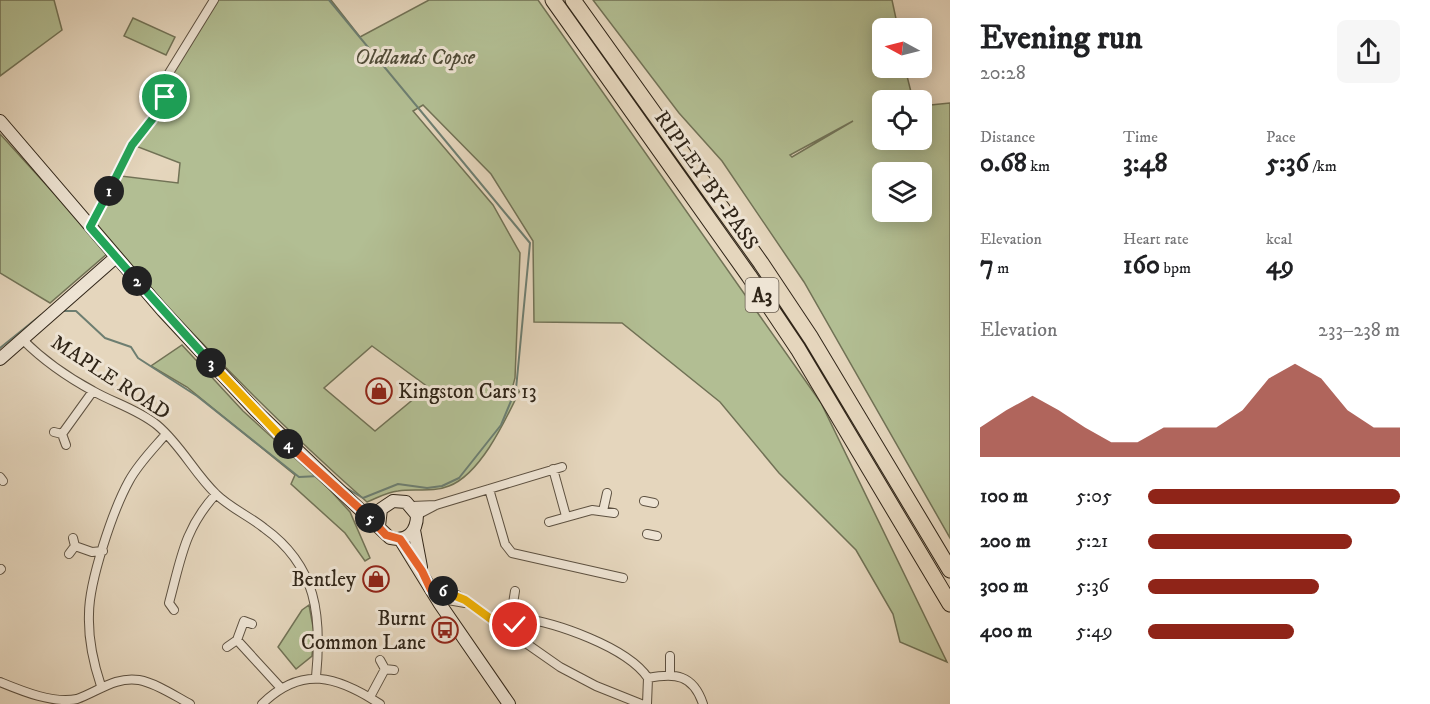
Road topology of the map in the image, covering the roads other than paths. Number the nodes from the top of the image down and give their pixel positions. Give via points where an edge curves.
1 (214, 0) edge
2 (553, 0) edge
3 (573, 0) edge
4 (0, 121) edge
5 (90, 227) junction
6 (116, 257) junction
7 (24, 340) junction
8 (0, 359) edge
9 (93, 391) junction
10 (166, 434) junction
11 (66, 446) dead end
12 (489, 489) junction
13 (607, 493) dead end
14 (216, 494) junction
15 (351, 503) junction
16 (385, 506) junction
17 (414, 510) junction
18 (603, 511) junction
19 (614, 513) dead end
20 (566, 516) junction
21 (549, 522) dead end
22 (379, 526) junction
23 (414, 530) junction
24 (647, 534) dead end
25 (657, 536) dead end
26 (400, 539) junction
27 (103, 551) junction
28 (69, 554) dead end
29 (950, 570) edge
30 (422, 571) junction
31 (623, 578) dead end
32 (431, 590) junction
33 (515, 591) dead end
34 (158, 602) dead end
35 (440, 604) junction
36 (468, 604) junction
37 (950, 604) edge
38 (519, 618) junction
39 (252, 624) dead end
40 (510, 633) junction
41 (237, 640) junction
42 (227, 647) dead end
43 (670, 656) dead end
44 (380, 660) dead end
45 (670, 675) junction
46 (316, 677) junction
47 (648, 678) junction
48 (0, 682) edge
49 (101, 686) junction
50 (280, 687) junction
51 (370, 697) junction
52 (190, 704) edge
53 (262, 704) edge
54 (380, 704) edge
55 (509, 704) edge
56 (641, 704) edge
57 (647, 704) edge
58 (703, 704) edge

1 - 5 street via 169,73 161,108 132,145
2 - 37 highway, RIPLEY BY-PASS / A3 via 792,340
3 - 29 highway, RIPLEY BY-PASS / A3 via 811,338
4 - 5 main road
5 - 6 main road
6 - 7 main road
6 - 15 main road via 222,375
7 - 8 main road
7 - 9 street, MAPLE ROAD
9 - 10 street, MAPLE ROAD via 128,406
9 - 11 street via 58,433
10 - 14 street, MAPLE ROAD
10 - 27 street via 129,480
12 - 17 street
12 - 20 street via 558,468
12 - 31 street via 505,544 512,553
13 - 18 street
14 - 34 street via 192,524 172,606
14 - 46 street, MAPLE ROAD via 275,536 303,570 314,594 319,622
15 - 16 main road
15 - 22 main road
16 - 17 main road via 399,500
16 - 22 main road via 379,515
17 - 23 main road
18 - 19 street
18 - 20 street
20 - 21 street
22 - 26 main road via 386,535
23 - 26 main road
23 - 30 main road
24 - 25 street
26 - 30 main road
27 - 28 street via 92,552 74,542
27 - 49 street via 88,610 89,639
30 - 32 main road
32 - 35 main road
32 - 36 street via 451,592
33 - 38 street via 511,616
35 - 36 street via 448,600
35 - 55 main road
36 - 40 street
38 - 40 street
38 - 47 street via 548,623 602,646 636,664
39 - 41 street via 244,621
40 - 56 street via 577,677
41 - 42 street
41 - 50 street
43 - 45 street
44 - 51 street via 389,669
45 - 47 street
45 - 58 street via 692,684
46 - 50 street
46 - 51 street
47 - 57 street
48 - 49 street via 29,694 60,699 76,699
49 - 52 street via 138,680
50 - 53 street
51 - 54 street

